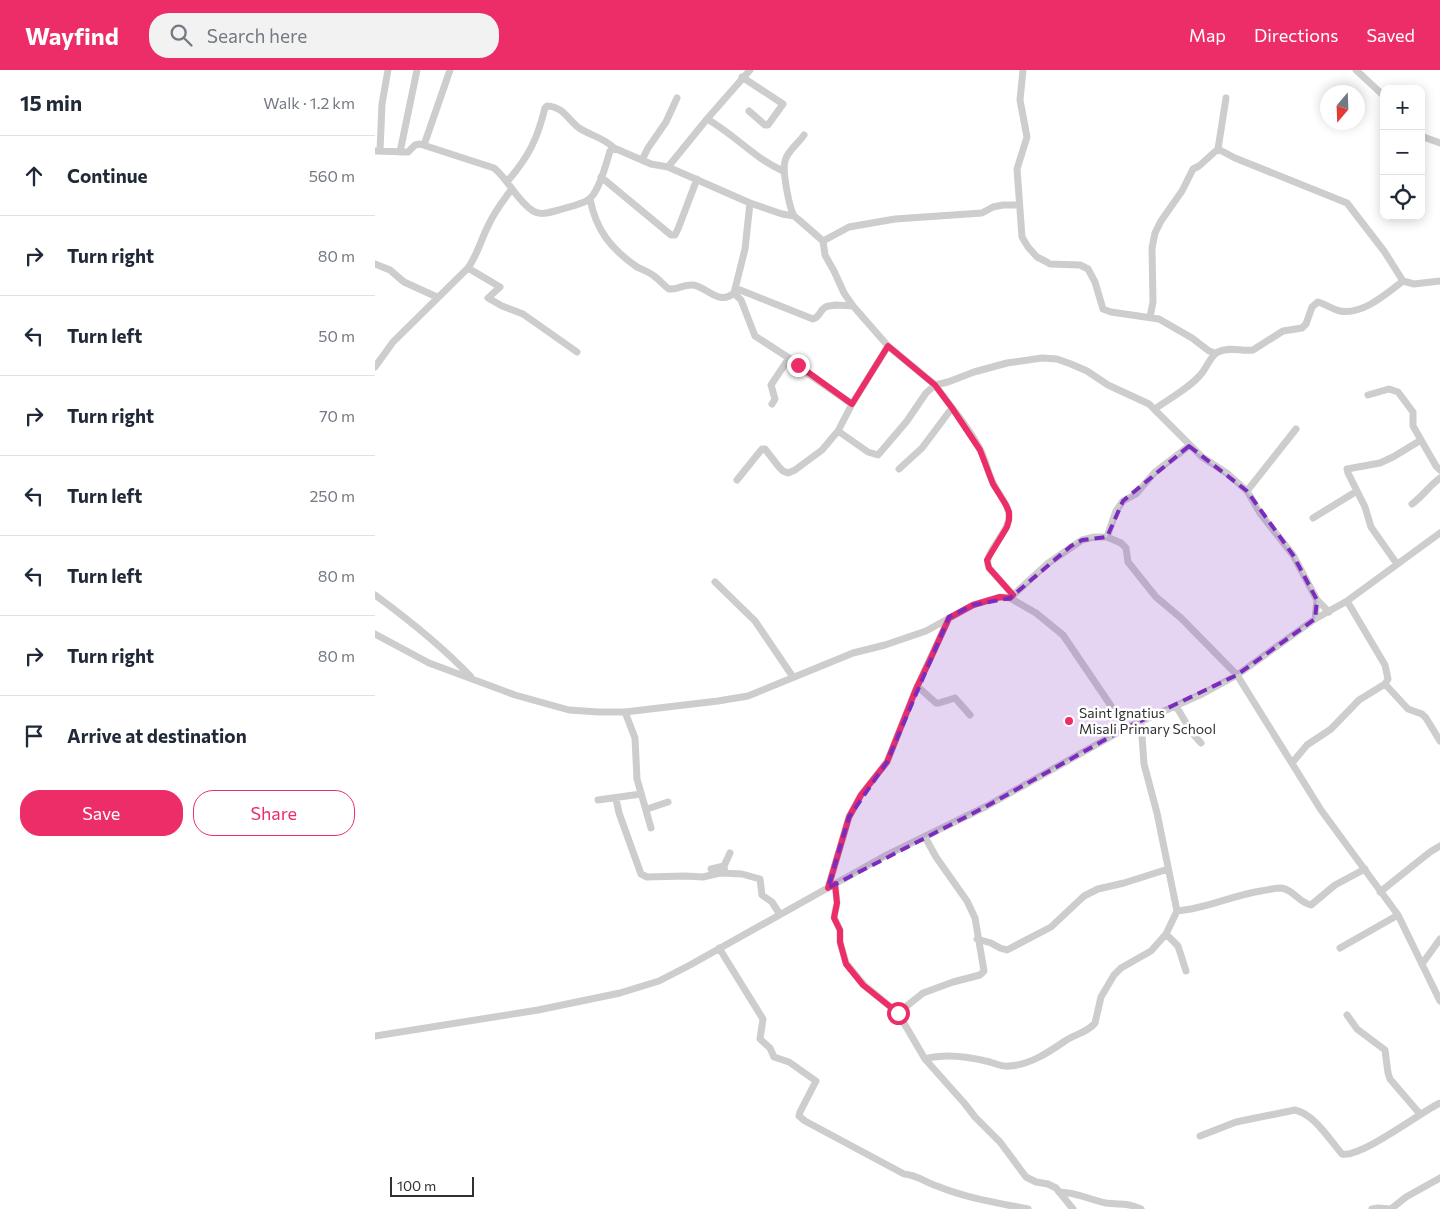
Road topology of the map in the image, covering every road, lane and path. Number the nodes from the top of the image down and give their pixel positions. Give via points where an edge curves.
1 (388, 70) edge
2 (417, 70) edge
3 (450, 70) edge
4 (750, 70) edge
5 (1023, 70) edge
6 (1356, 70) edge
7 (743, 78) junction
8 (1380, 92) edge
9 (677, 98) dead end
10 (1226, 98) dead end
11 (749, 111) dead end
12 (707, 119) junction
13 (804, 135) dead end
14 (1425, 137) edge
15 (1440, 143) edge
16 (424, 145) junction
17 (614, 148) junction
18 (1218, 149) junction
19 (378, 151) edge
20 (400, 152) junction
21 (642, 160) junction
22 (668, 167) junction
23 (783, 171) junction
24 (601, 178) junction
25 (697, 180) junction
26 (507, 182) junction
27 (511, 190) junction
28 (589, 199) junction
29 (751, 203) junction
30 (1019, 206) junction
31 (794, 216) junction
32 (823, 241) junction
33 (375, 264) edge
34 (469, 268) junction
35 (1403, 281) junction
36 (1440, 281) edge
37 (734, 291) junction
38 (437, 297) junction
39 (853, 306) junction
40 (1150, 317) junction
41 (888, 346) junction
42 (577, 352) dead end
43 (1212, 352) junction
44 (789, 358) junction
45 (375, 367) edge
46 (935, 385) junction
47 (1368, 395) dead end
48 (772, 404) dead end
49 (852, 404) junction
50 (952, 408) junction
51 (1155, 409) junction
52 (1296, 429) dead end
53 (838, 430) junction
54 (1421, 440) junction
55 (1189, 446) junction
56 (899, 469) dead end
57 (1440, 470) edge
58 (1440, 478) edge
59 (737, 480) dead end
60 (1247, 491) junction
61 (1357, 491) junction
62 (1413, 504) dead end
63 (1313, 518) dead end
64 (1440, 533) edge
65 (1107, 538) junction
66 (1397, 564) junction
67 (715, 582) dead end
68 (375, 594) edge
69 (1012, 597) junction
70 (1317, 600) junction
71 (1347, 601) junction
72 (1329, 612) junction
73 (949, 618) junction
74 (1315, 619) junction
75 (375, 634) edge
76 (1237, 675) junction
77 (793, 677) junction
78 (473, 680) junction
79 (1385, 684) junction
80 (917, 686) junction
81 (1176, 706) junction
82 (625, 712) junction
83 (970, 715) dead end
84 (1141, 722) junction
85 (1126, 728) junction
86 (1440, 741) edge
87 (1201, 743) dead end
88 (1292, 763) junction
89 (641, 794) junction
90 (616, 798) junction
91 (598, 800) dead end
92 (668, 802) dead end
93 (647, 808) junction
94 (651, 828) dead end
95 (925, 837) junction
96 (1440, 846) edge
97 (730, 853) dead end
98 (723, 866) junction
99 (711, 869) dead end
100 (1168, 869) junction
101 (1365, 869) junction
102 (725, 874) junction
103 (835, 884) junction
104 (828, 888) junction
105 (1380, 892) junction
106 (1177, 910) junction
107 (779, 913) junction
108 (1398, 915) junction
109 (1166, 934) junction
110 (977, 939) junction
111 (1440, 939) edge
112 (719, 948) junction
113 (1340, 948) dead end
114 (1422, 964) junction
115 (1186, 971) dead end
116 (1440, 1001) edge
117 (898, 1013) junction
118 (1347, 1015) dead end
119 (375, 1036) edge
120 (925, 1059) junction
121 (1440, 1103) edge
122 (1420, 1114) junction
123 (1200, 1136) dead end
124 (1440, 1178) edge
125 (1059, 1192) junction
126 (1028, 1209) edge
127 (1073, 1209) edge
128 (1141, 1209) edge
129 (1372, 1209) edge
130 (1391, 1209) edge

1 - 19 street
2 - 20 street
3 - 16 street
4 - 7 street
5 - 30 street via 1020,100 1027,137 1018,165
6 - 8 street
7 - 11 street via 783,104 768,125
7 - 12 street
9 - 21 street
10 - 18 street
12 - 22 street
12 - 23 street via 758,157
13 - 23 street via 787,155
14 - 15 street
16 - 20 street via 417,144 408,152
16 - 26 street via 494,168
17 - 21 street
17 - 24 street
17 - 26 street via 604,139 578,127 564,112 547,106 530,153
18 - 35 street via 1347,204
18 - 40 street via 1193,169 1155,233
19 - 20 street
21 - 22 street
22 - 25 street
23 - 31 street
24 - 25 street via 671,235 678,229
24 - 28 street
25 - 29 street
26 - 27 street
27 - 28 street via 531,210 540,214
27 - 34 street via 488,225
28 - 37 street via 602,234 615,249 654,275 665,287 673,289 693,285 719,297 729,296
29 - 31 street
29 - 37 street via 745,248
30 - 32 street via 1003,205 982,213 895,219 849,227
30 - 40 street via 1022,237 1037,258 1050,264 1080,265 1088,269 1103,309
31 - 32 street
32 - 39 street via 825,255
33 - 38 street
34 - 38 street
34 - 42 street via 500,287 488,298 523,314
35 - 36 street via 1422,284
35 - 43 street via 1369,305 1355,310 1342,311 1318,302 1302,328 1283,331 1253,350
37 - 39 street via 813,319 829,306
37 - 44 street via 741,300 755,336
38 - 45 street via 393,342
39 - 41 street
40 - 43 street via 1159,318
41 - 46 street
41 - 49 street
43 - 51 street via 1211,360 1201,375
44 - 48 street via 770,387 775,399
44 - 49 street
46 - 50 street
46 - 51 street via 1007,363 1035,358 1057,359
46 - 53 street via 878,455 868,452
47 - 54 street via 1389,389 1398,392 1413,412 1413,426
49 - 53 street
50 - 56 street via 922,448
50 - 69 street via 980,450 993,484 1009,512 1007,527 987,563
51 - 55 street
52 - 60 street
53 - 59 street via 822,450 795,470 783,471 763,449
54 - 57 street
54 - 61 street via 1380,463 1349,468 1348,473
55 - 60 street
55 - 65 street via 1123,501
58 - 62 street via 1427,487 1425,494
60 - 70 street via 1293,555
61 - 63 street
61 - 66 street via 1371,526
64 - 66 street
65 - 69 street via 1094,537 1071,546
65 - 76 street via 1126,548 1128,562 1156,597
66 - 71 street
67 - 77 street via 755,621
68 - 78 street via 420,628
69 - 73 street via 973,605
69 - 85 street via 1063,635
70 - 72 street
70 - 74 street
71 - 72 street
71 - 79 street via 1385,665 1388,676
72 - 74 street
73 - 77 street via 926,631 853,653
73 - 80 street
74 - 76 street
75 - 78 street via 429,663
76 - 81 street
76 - 88 street
77 - 82 street via 748,696
78 - 82 street via 569,710
79 - 86 street via 1407,709 1427,718
79 - 88 street via 1359,700 1331,729 1307,745
80 - 83 street via 936,703 955,698
80 - 104 street via 887,762 861,795 849,817
81 - 84 street
81 - 87 street
82 - 89 street via 636,746
84 - 85 street
84 - 100 street via 1144,764
85 - 95 street
88 - 101 street via 1321,810
89 - 90 street
89 - 93 street
90 - 91 street
90 - 102 street via 641,874 647,877 703,877
92 - 93 street
93 - 94 street
95 - 103 street
95 - 110 street via 967,900 975,918
96 - 105 street
97 - 98 street
98 - 99 street
98 - 102 street
100 - 106 street
100 - 110 street via 1084,896 1051,927 1007,950
101 - 105 street
101 - 106 street via 1335,885 1311,905 1280,888 1251,892 1196,909
102 - 107 street via 760,879 762,895
103 - 104 street
103 - 117 street via 837,903 834,918 840,930 846,964 863,985
104 - 107 street
105 - 108 street
106 - 109 street
107 - 112 street
108 - 113 street
108 - 114 street
109 - 115 street via 1178,946
109 - 120 street via 1151,951 1115,975 1101,997 1092,1026 1045,1054 1011,1066 943,1055
110 - 117 street via 982,955 982,974 923,994
111 - 114 street
112 - 119 street via 659,981 620,993 538,1010
112 - 126 street via 763,1019 760,1039 774,1057 789,1062 816,1081 799,1116 904,1174 913,1174 967,1195
114 - 116 street
117 - 120 street
118 - 122 street via 1357,1029 1385,1050 1390,1079
120 - 125 street via 1027,1177 1048,1184
121 - 122 street
122 - 123 street via 1350,1154 1342,1154 1313,1121 1295,1110 1236,1122
124 - 130 street via 1406,1196
125 - 127 street
125 - 128 street via 1070,1192 1105,1203 1128,1203
129 - 130 street

